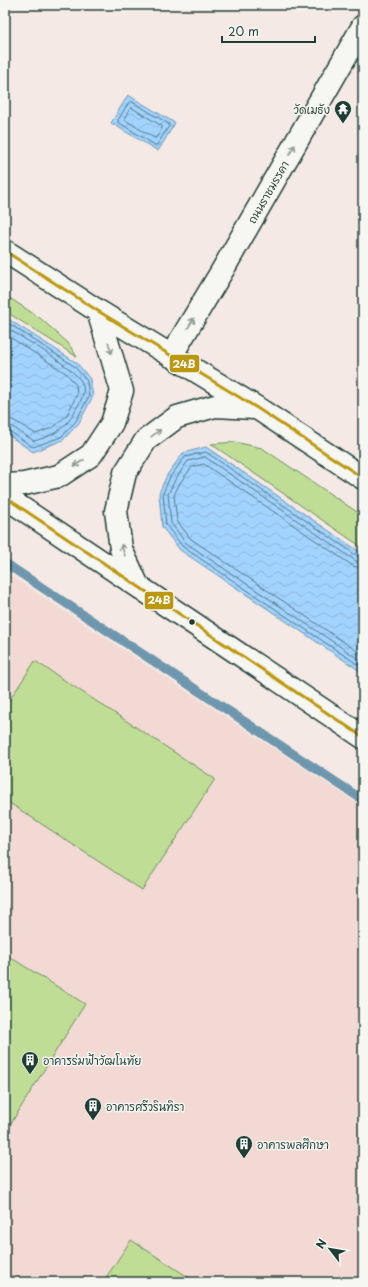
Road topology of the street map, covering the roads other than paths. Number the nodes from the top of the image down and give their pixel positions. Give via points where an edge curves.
1 (363, 26) edge
2 (5, 251) edge
3 (98, 311) junction
4 (171, 356) junction
5 (257, 408) junction
6 (363, 478) edge
7 (5, 485) edge
8 (5, 497) edge
9 (138, 586) junction
10 (363, 737) edge

4 -> 1 main road, ถนนราชมรรคา
2 - 3 main road
3 - 4 main road
3 -> 7 main road via 122,391 112,423 90,455 59,476 24,484
4 - 5 main road
5 - 6 main road
9 -> 5 main road via 121,549 116,511 125,473 146,440 177,417 192,412 215,406
8 - 9 main road
9 - 10 main road

